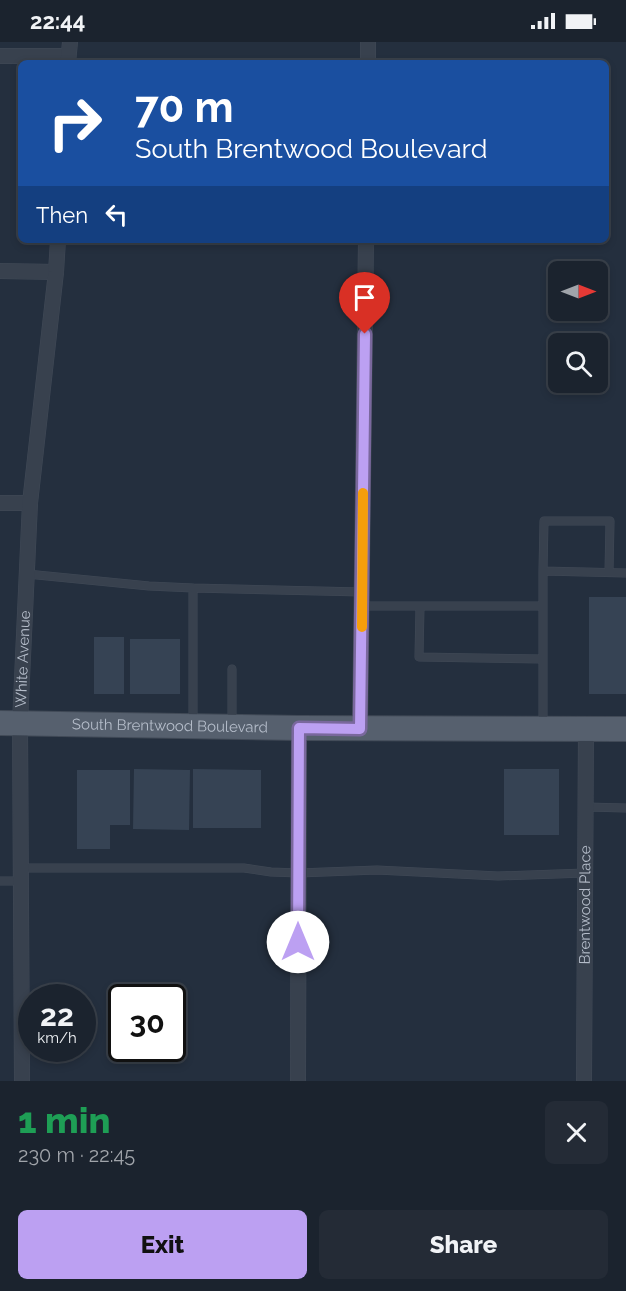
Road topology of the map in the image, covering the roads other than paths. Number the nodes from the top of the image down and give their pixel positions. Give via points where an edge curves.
1 (368, 42) edge
2 (69, 54) edge
3 (0, 56) edge
4 (368, 60) edge
5 (58, 243) edge
6 (366, 243) edge
7 (0, 272) edge
8 (56, 272) junction
9 (0, 503) edge
10 (30, 503) junction
11 (543, 571) junction
12 (609, 572) junction
13 (626, 573) edge
14 (27, 574) junction
15 (193, 588) junction
16 (362, 599) junction
17 (420, 606) junction
18 (543, 606) junction
19 (543, 659) junction
20 (232, 669) dead end
21 (10, 723) edge
22 (193, 726) junction
23 (232, 727) junction
24 (299, 728) junction
25 (360, 729) junction
26 (543, 729) junction
27 (586, 729) junction
28 (626, 729) edge
29 (586, 807) junction
30 (626, 808) edge
31 (299, 873) junction
32 (585, 873) junction
33 (21, 874) junction
34 (0, 881) edge
35 (22, 1081) edge
36 (298, 1081) edge
37 (584, 1081) edge

1 - 4 street
2 - 3 street
5 - 8 street, White Avenue
6 - 16 street
7 - 8 street
8 - 10 street, White Avenue
9 - 10 street
10 - 14 street, White Avenue
11 - 12 lane
11 - 12 lane via 544,521 609,521
11 - 18 lane
12 - 13 lane
14 - 15 lane
14 - 21 street, White Avenue
15 - 16 lane
15 - 22 lane
16 - 17 lane
16 - 25 street
17 - 18 lane
17 - 19 lane via 419,657
18 - 19 lane
19 - 26 lane
20 - 23 lane
21 - 22 main road, South Brentwood Boulevard
21 - 33 street, White Avenue
22 - 23 main road, South Brentwood Boulevard
23 - 24 main road, South Brentwood Boulevard
24 - 25 main road, South Brentwood Boulevard
24 - 31 street
25 - 26 main road, South Brentwood Boulevard
26 - 27 main road, South Brentwood Boulevard
27 - 28 main road, South Brentwood Boulevard
27 - 29 street, Brentwood Place
29 - 30 lane
29 - 32 street, Brentwood Place
31 - 32 lane
31 - 33 lane via 244,868
31 - 36 street
32 - 37 street, Brentwood Place
33 - 34 lane
33 - 35 street, White Avenue

